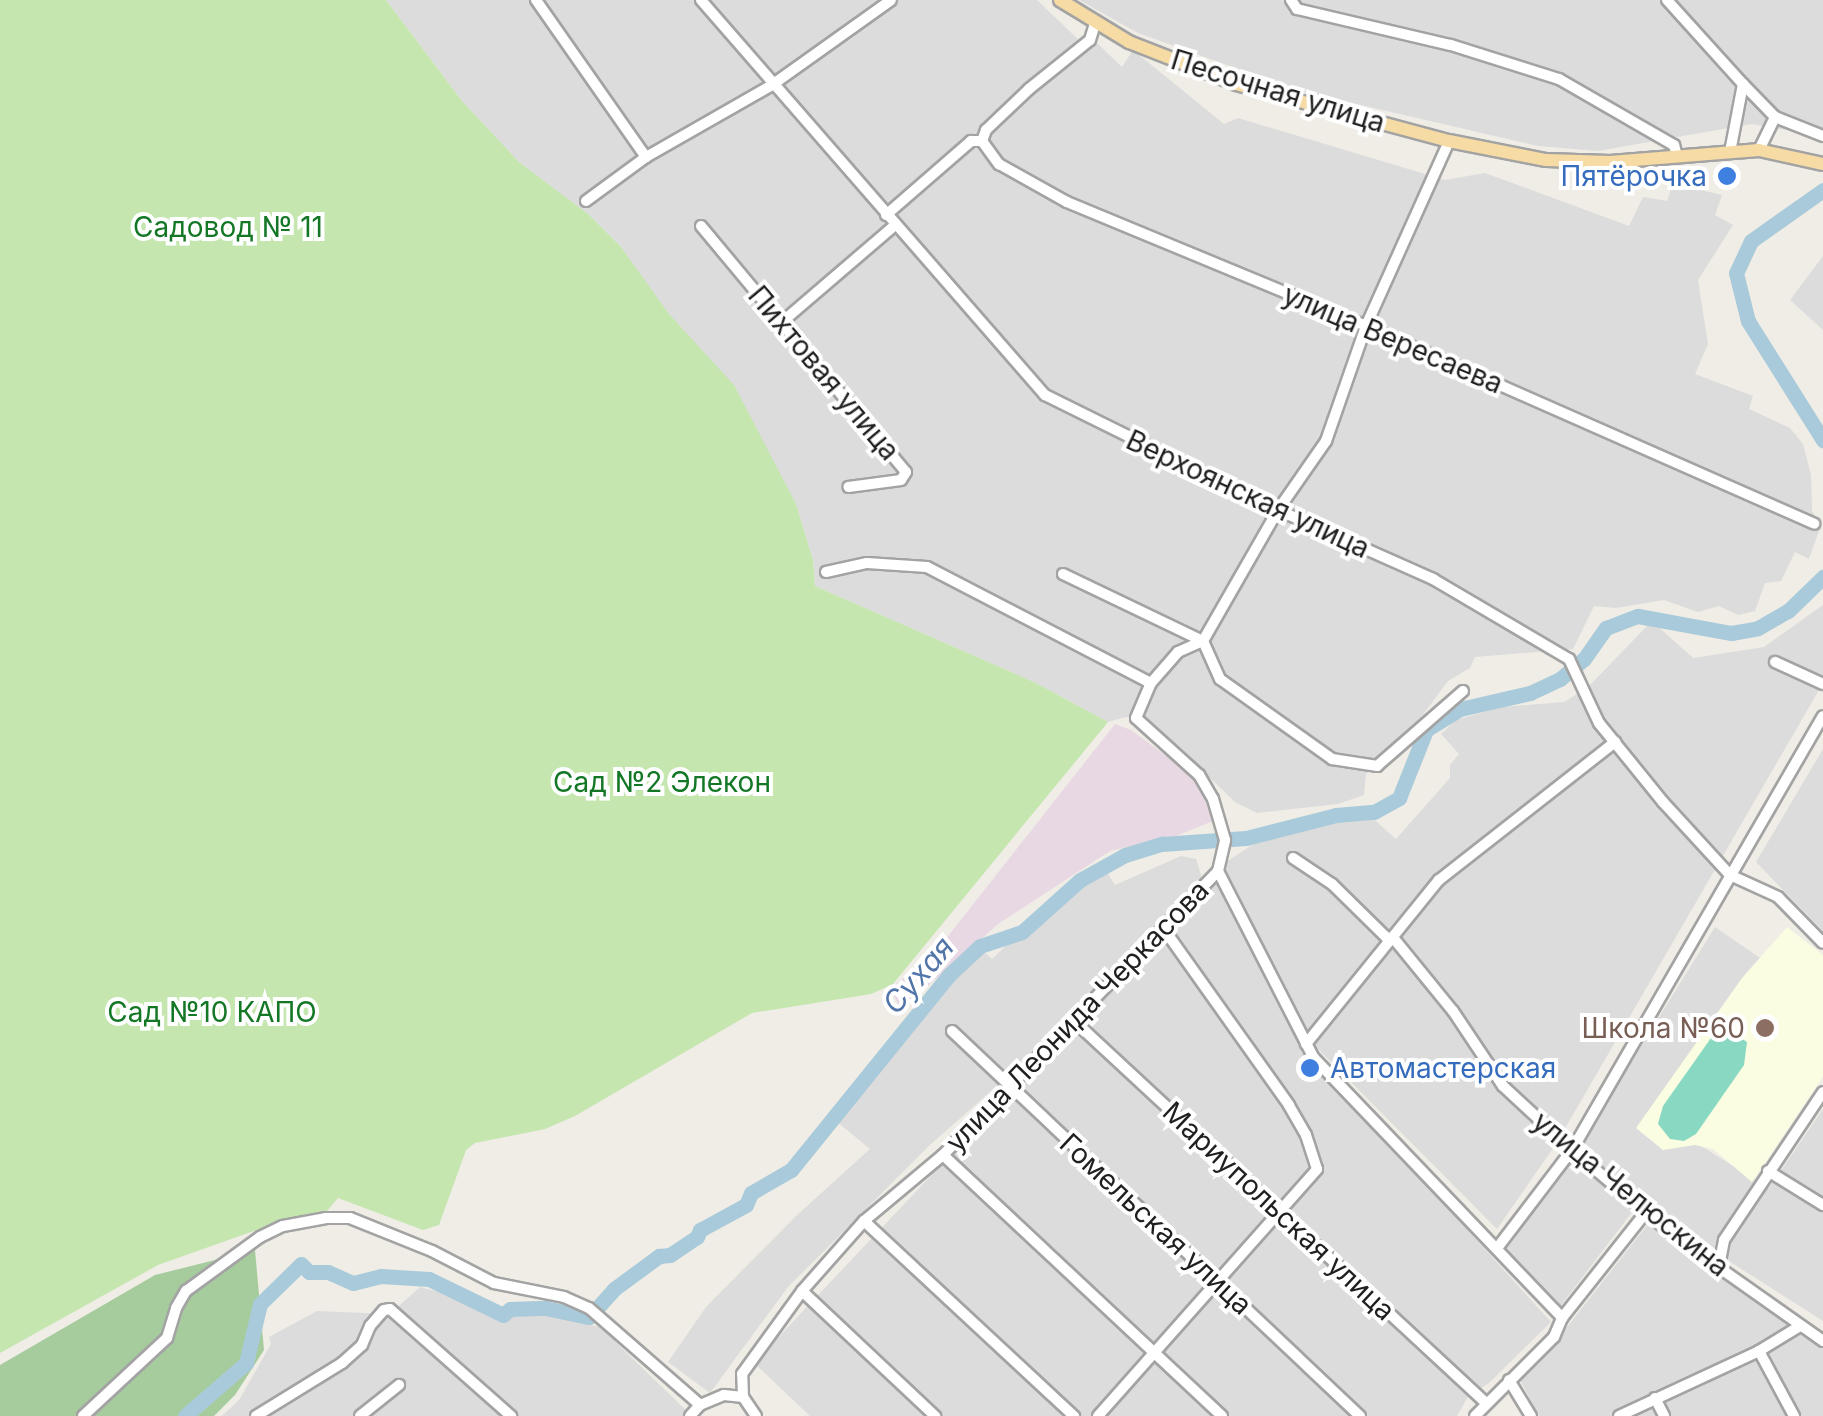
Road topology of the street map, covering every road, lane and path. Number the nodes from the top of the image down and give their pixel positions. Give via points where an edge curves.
1 (536, 0) edge
2 (701, 0) edge
3 (891, 0) edge
4 (1060, 0) edge
5 (1292, 0) edge
6 (1667, 0) edge
7 (1096, 24) junction
8 (1743, 84) junction
9 (772, 85) junction
10 (1776, 117) junction
11 (1823, 136) edge
12 (982, 141) junction
13 (1450, 142) junction
14 (1759, 150) junction
15 (1730, 152) junction
16 (1676, 156) junction
17 (646, 157) junction
18 (1823, 164) edge
19 (586, 201) dead end
20 (886, 214) junction
21 (895, 225) junction
22 (700, 226) dead end
23 (782, 322) junction
24 (1366, 326) junction
25 (848, 487) dead end
26 (1278, 510) junction
27 (1814, 524) dead end
28 (826, 572) dead end
29 (1063, 574) dead end
30 (1202, 641) junction
31 (1775, 662) dead end
32 (1151, 683) junction
33 (1823, 684) edge
34 (1463, 691) dead end
35 (1823, 716) edge
36 (1615, 742) junction
37 (1293, 858) dead end
38 (1218, 871) junction
39 (1730, 875) junction
40 (1163, 928) junction
41 (1395, 940) junction
42 (1823, 943) edge
43 (1073, 1020) junction
44 (952, 1031) dead end
45 (1306, 1044) junction
46 (1008, 1085) junction
47 (1823, 1092) edge
48 (1572, 1150) junction
49 (943, 1155) junction
50 (1768, 1170) junction
51 (1823, 1205) edge
52 (1646, 1212) junction
53 (1280, 1214) junction
54 (864, 1221) junction
55 (1498, 1247) junction
56 (1719, 1266) junction
57 (1218, 1282) junction
58 (802, 1290) junction
59 (1562, 1318) junction
60 (1800, 1326) junction
61 (1823, 1341) edge
62 (1759, 1351) junction
63 (1155, 1353) junction
64 (1509, 1380) junction
65 (400, 1385) dead end
66 (742, 1397) junction
67 (1655, 1398) junction
68 (1485, 1402) junction
69 (700, 1405) junction
70 (83, 1416) edge
71 (256, 1416) edge
72 (360, 1416) edge
73 (510, 1416) edge
74 (690, 1416) edge
75 (756, 1416) edge
76 (934, 1416) edge
77 (1074, 1416) edge
78 (1098, 1416) edge
79 (1222, 1416) edge
80 (1360, 1416) edge
81 (1475, 1416) edge
82 (1531, 1416) edge
83 (1619, 1416) edge
84 (1664, 1416) edge
85 (1794, 1416) edge

1 - 17 street
2 - 9 street, Верхоянская улица
3 - 9 street
4 - 7 main road, Песочная улица
5 - 16 street via 1296,10 1559,79 1674,145
6 - 8 street
7 - 12 street via 1090,40 1028,89
7 - 13 main road, Песочная улица via 1236,84
8 - 10 street
8 - 15 street
9 - 17 street
9 - 20 street, Верхоянская улица
10 - 11 street
10 - 14 street
12 - 20 street via 971,141
12 - 24 street, улица Вересаева via 999,164 1067,202
13 - 16 main road, Песочная улица via 1546,160
13 - 24 street
14 - 15 main road, Песочная улица
14 - 18 main road, Песочная улица
15 - 16 main road, Песочная улица
17 - 19 street
20 - 21 street, Верхоянская улица
21 - 23 street
21 - 26 street, Верхоянская улица via 1045,395
22 - 23 street, Пихтовая улица
23 - 25 street, Пихтовая улица via 906,472 901,480
24 - 26 street via 1326,441
24 - 27 street, улица Вересаева
26 - 30 street
26 - 36 street, Верхоянская улица via 1433,579 1568,660
28 - 32 street via 868,563 927,567
29 - 30 street
30 - 32 street via 1178,652
30 - 34 street via 1220,680 1332,758 1377,766
31 - 33 street
32 - 38 street, улица Леонида Черкасова via 1136,718 1199,774 1223,830
35 - 39 street
36 - 39 street, Верхоянская улица
36 - 41 street via 1439,880
37 - 41 street, улица Челюскина
38 - 40 street, улица Леонида Черкасова
38 - 45 street
39 - 42 street, Верхоянская улица via 1778,898
39 - 48 street
40 - 43 street, улица Леонида Черкасова
40 - 53 street via 1306,1135 1316,1169
41 - 45 street
41 - 48 street, улица Челюскина via 1504,1086
43 - 46 street, улица Леонида Черкасова
43 - 53 street, Мариупольская улица
44 - 46 street, Гомельская улица
45 - 55 street via 1439,1194
46 - 49 street, улица Леонида Черкасова
46 - 57 street, Гомельская улица
47 - 50 street
48 - 52 street, улица Челюскина
48 - 55 street
49 - 54 street, улица Леонида Черкасова
49 - 63 street
50 - 51 street
50 - 56 street via 1724,1240
52 - 56 street, улица Челюскина
52 - 59 street
53 - 57 street
53 - 68 street, Мариупольская улица
54 - 58 street, улица Леонида Черкасова
54 - 77 street
55 - 59 street
56 - 60 street, улица Челюскина
57 - 63 street
57 - 80 street, Гомельская улица
58 - 66 street, улица Леонида Черкасова via 748,1360
58 - 76 street
59 - 64 street via 1554,1337
60 - 61 street, улица Челюскина
60 - 62 street
62 - 67 street
62 - 85 street
63 - 78 street
63 - 79 street
64 - 68 street
64 - 82 street
65 - 72 street
66 - 69 street via 724,1395
66 - 75 street
67 - 83 street
67 - 84 street
68 - 81 street
69 - 70 street via 590,1308 494,1283 350,1218 283,1226 186,1291 167,1338
69 - 74 street
71 - 73 street via 342,1363 390,1309

